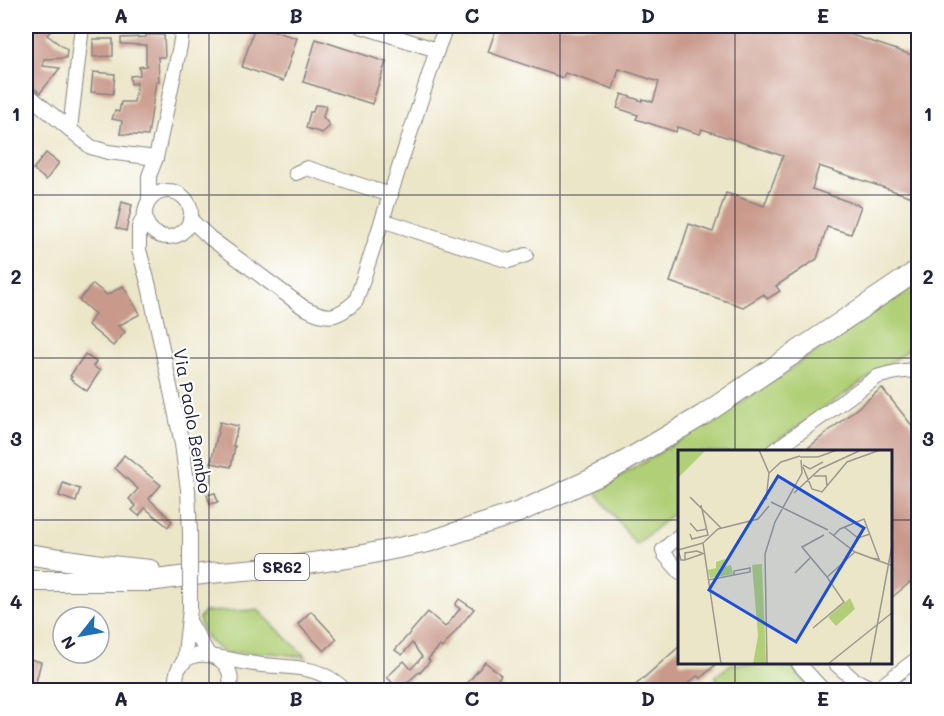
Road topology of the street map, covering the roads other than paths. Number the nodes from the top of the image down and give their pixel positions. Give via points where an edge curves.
1 (82, 26) edge
2 (183, 26) edge
3 (361, 26) edge
4 (446, 26) edge
5 (437, 50) junction
6 (26, 93) edge
7 (70, 129) junction
8 (156, 158) junction
9 (296, 173) dead end
10 (164, 192) junction
11 (391, 195) junction
12 (147, 208) junction
13 (190, 219) junction
14 (382, 220) junction
15 (183, 232) junction
16 (162, 236) junction
17 (210, 238) junction
18 (526, 255) dead end
19 (144, 265) junction
20 (918, 270) edge
21 (918, 370) edge
22 (775, 450) edge
23 (678, 537) edge
24 (26, 554) edge
25 (678, 570) edge
26 (210, 573) junction
27 (26, 581) edge
28 (189, 615) junction
29 (211, 656) junction
30 (918, 658) edge
31 (184, 662) junction
32 (261, 665) junction
33 (801, 665) edge
34 (838, 665) edge
35 (177, 684) edge
36 (230, 685) edge
37 (168, 690) edge
38 (345, 690) edge
39 (823, 690) edge
40 (876, 690) edge

1 - 7 street
2 - 8 street, Via Paolo Bembo
3 - 5 street
4 - 5 street
5 - 11 street
6 - 7 street
7 - 8 street via 92,147
8 - 10 street, Via Paolo Bembo
8 - 12 street, Via Paolo Bembo via 149,176
9 - 11 street via 307,168
10 - 12 street
10 - 13 street via 184,198 189,204
11 - 14 street
12 - 16 street via 148,225
12 - 19 street, Via Paolo Bembo via 139,227 139,250
13 - 15 street
13 - 17 street
14 - 17 street via 356,301 344,312 329,316 303,307
14 - 18 street via 509,261
15 - 16 street
15 - 17 street
16 - 19 street via 146,250
19 - 28 street, Via Paolo Bembo, bridge via 188,490
20 - 26 highway, SR62 via 693,421 605,473 519,512 428,542 354,557
21 - 22 street via 892,372 877,378
23 - 25 street via 663,550
24 - 26 highway, SR62 via 161,572
26 - 27 highway via 149,581
28 - 29 street, Via Paolo Bembo
28 - 31 street, Via Paolo Bembo
29 - 31 street via 199,654
29 - 32 street
29 - 36 street, Via Paolo Bembo via 226,666
30 - 40 street
31 - 35 street, Via Paolo Bembo
32 - 36 street via 244,671
32 - 38 street via 313,670
33 - 39 street
34 - 40 street via 853,679
35 - 37 street, Via Paolo Bembo

